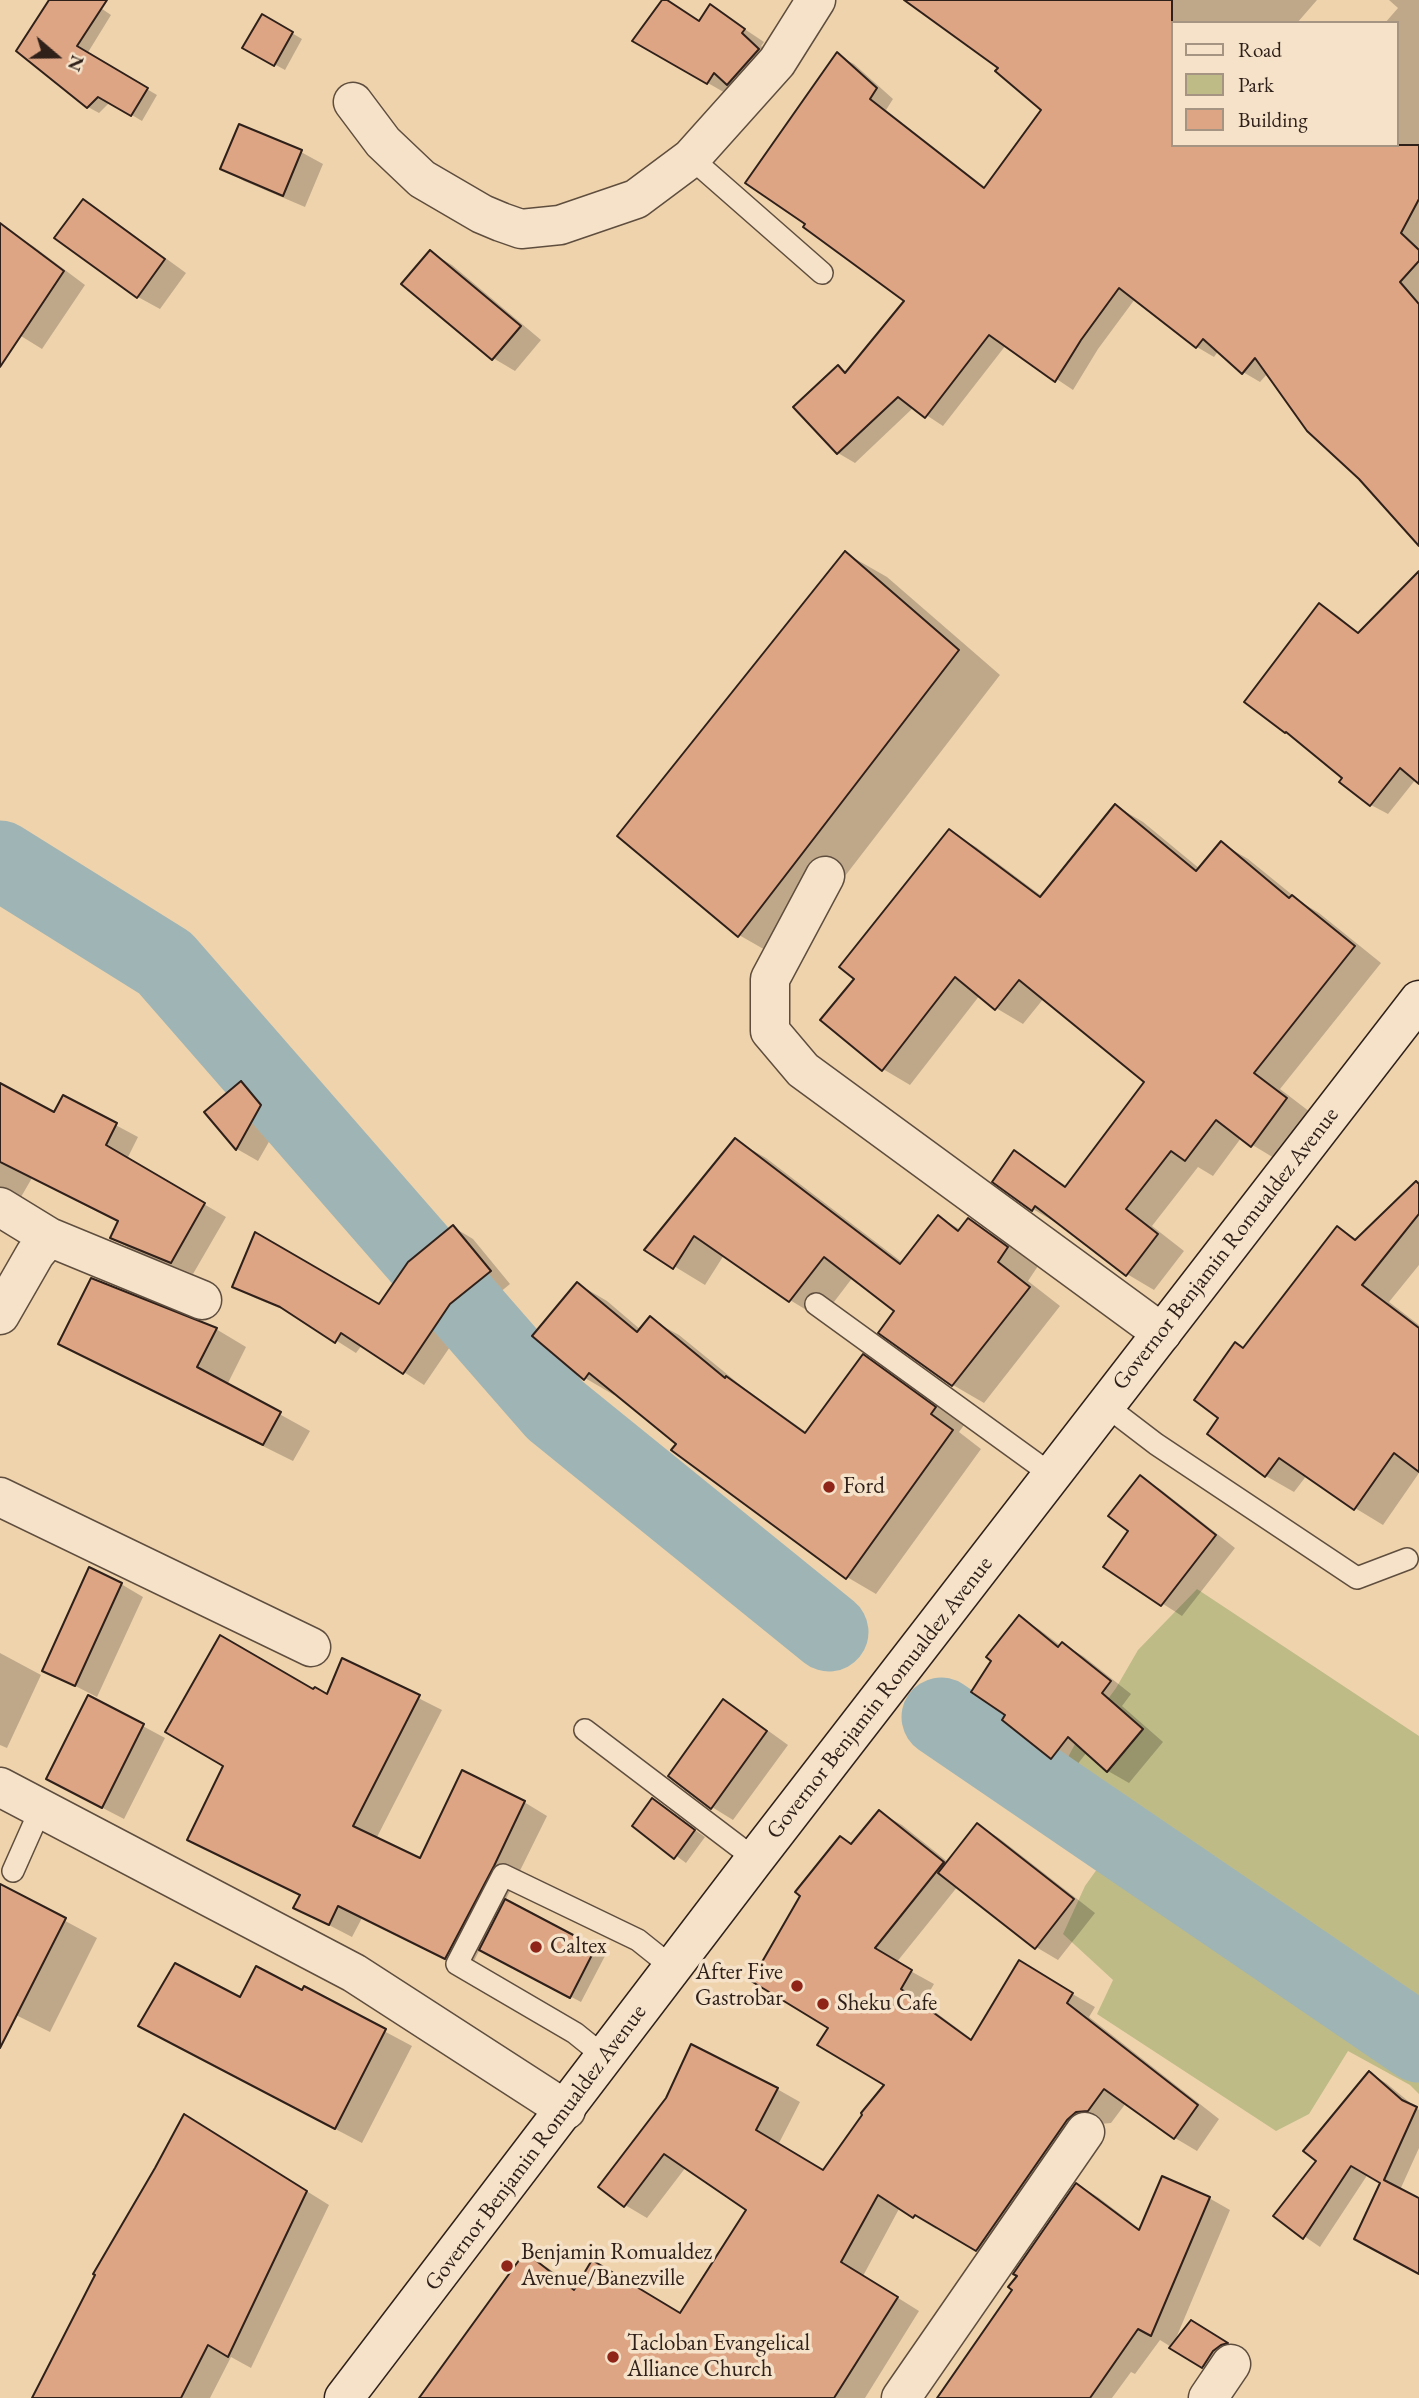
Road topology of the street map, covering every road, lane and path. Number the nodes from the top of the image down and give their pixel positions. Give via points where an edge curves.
1 (816, 0) edge
2 (353, 102) dead end
3 (691, 158) junction
4 (822, 273) dead end
5 (825, 876) dead end
6 (1419, 1000) edge
7 (0, 1207) edge
8 (49, 1237) junction
9 (202, 1300) dead end
10 (816, 1304) dead end
11 (0, 1315) edge
12 (1162, 1333) junction
13 (1105, 1405) junction
14 (1052, 1475) junction
15 (0, 1497) edge
16 (1407, 1559) dead end
17 (312, 1647) dead end
18 (585, 1730) dead end
19 (0, 1787) edge
20 (41, 1808) junction
21 (755, 1859) junction
22 (13, 1871) dead end
23 (673, 1968) junction
24 (606, 2057) junction
25 (566, 2110) junction
26 (1085, 2132) dead end
27 (1231, 2364) dead end
28 (344, 2398) edge
29 (901, 2398) edge
30 (1208, 2398) edge

1 - 3 street via 778,62
2 - 3 street via 383,142 422,178 482,214 521,229 561,225 636,199
3 - 4 lane
5 - 12 street via 770,979 770,1031 803,1070
6 - 12 street, Governor Benjamin Romualdez Avenue
7 - 8 street
8 - 9 street
8 - 11 street
10 - 14 lane
12 - 13 street, Governor Benjamin Romualdez Avenue
13 - 14 street, Governor Benjamin Romualdez Avenue
13 - 16 lane via 1357,1578
14 - 21 street, Governor Benjamin Romualdez Avenue
15 - 17 street
18 - 21 lane
19 - 20 street
20 - 22 lane
20 - 25 street via 354,1973
21 - 23 street, Governor Benjamin Romualdez Avenue
23 - 24 street, Governor Benjamin Romualdez Avenue
23 - 24 lane via 638,1940 503,1875 457,1964 575,2033
24 - 25 street, Governor Benjamin Romualdez Avenue
25 - 28 street, Governor Benjamin Romualdez Avenue
26 - 29 street
27 - 30 street

